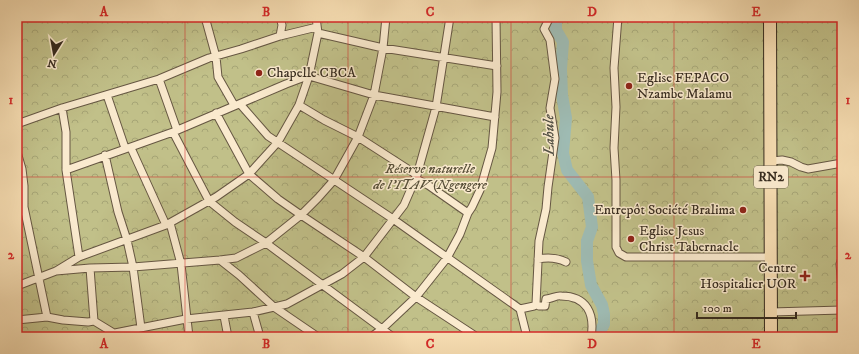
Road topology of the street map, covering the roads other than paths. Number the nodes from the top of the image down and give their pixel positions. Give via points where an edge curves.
1 (205, 17) edge
2 (280, 17) edge
3 (316, 17) edge
4 (386, 17) edge
5 (450, 17) edge
6 (496, 17) edge
7 (550, 17) edge
8 (618, 17) edge
9 (770, 17) edge
10 (318, 30) junction
11 (280, 36) junction
12 (383, 48) junction
13 (216, 57) junction
14 (444, 58) junction
15 (497, 66) junction
16 (310, 76) junction
17 (159, 79) junction
18 (107, 95) junction
19 (374, 95) junction
20 (237, 104) junction
21 (299, 105) junction
22 (436, 107) junction
23 (62, 108) junction
24 (216, 113) junction
25 (495, 117) junction
26 (17, 124) edge
27 (175, 131) junction
28 (358, 137) junction
29 (278, 142) junction
30 (128, 148) junction
31 (17, 152) edge
32 (105, 155) junction
33 (771, 161) junction
34 (842, 163) edge
35 (66, 170) junction
36 (249, 174) junction
37 (417, 177) junction
38 (334, 180) junction
39 (209, 201) junction
40 (20, 207) edge
41 (468, 213) junction
42 (301, 215) junction
43 (393, 219) junction
44 (168, 224) junction
45 (126, 240) junction
46 (266, 243) junction
47 (79, 257) junction
48 (364, 257) junction
49 (771, 257) junction
50 (447, 258) junction
51 (842, 258) edge
52 (538, 259) junction
53 (220, 260) junction
54 (566, 262) dead end
55 (181, 264) junction
56 (133, 267) junction
57 (90, 268) junction
58 (56, 271) junction
59 (38, 278) junction
60 (321, 285) junction
61 (17, 286) edge
62 (842, 289) edge
63 (416, 297) junction
64 (536, 304) junction
65 (274, 307) junction
66 (520, 309) junction
67 (842, 310) edge
68 (253, 312) junction
69 (771, 312) junction
70 (224, 316) junction
71 (47, 317) junction
72 (186, 319) junction
73 (17, 320) edge
74 (94, 321) junction
75 (141, 328) junction
76 (382, 329) junction
77 (117, 335) edge
78 (189, 337) edge
79 (228, 337) edge
80 (260, 337) edge
81 (318, 337) edge
82 (371, 337) edge
83 (393, 337) edge
84 (477, 337) edge
85 (527, 337) edge
86 (591, 337) edge
87 (771, 337) edge

1 - 13 street
2 - 11 street
3 - 10 street
4 - 12 street
5 - 14 street
6 - 15 street
7 - 52 street via 544,29 550,40 555,80 550,108 555,138
8 - 49 street via 614,68 614,148 616,247 619,253 626,257
9 - 33 highway, RN2
10 - 11 street
10 - 12 street
10 - 16 street
11 - 13 street
12 - 14 street
12 - 19 street
13 - 17 street
13 - 20 street via 219,81
14 - 15 street
14 - 22 street
15 - 25 street
16 - 19 street
16 - 20 street
16 - 21 street
17 - 18 street
17 - 27 street
18 - 23 street
18 - 30 street
19 - 22 street
19 - 28 street
20 - 24 street
20 - 29 street via 268,136
21 - 28 street
21 - 29 street
22 - 25 street
22 - 37 street
23 - 26 street
23 - 35 street via 66,132
24 - 27 street
24 - 36 street
25 - 41 street via 492,148 487,166 480,190
27 - 30 street
27 - 39 street
28 - 37 street
28 - 38 street
29 - 36 street
29 - 38 street
30 - 32 street
30 - 44 street
31 - 40 street via 23,175
32 - 35 street
32 - 45 street
33 - 34 street via 782,160 808,169
33 - 49 highway, RN2
35 - 47 street
36 - 39 street
36 - 42 street
37 - 41 street
37 - 43 street via 404,205
38 - 42 street
38 - 43 street
39 - 44 street
39 - 46 street
40 - 59 street
41 - 50 street
42 - 46 street
42 - 48 street
43 - 48 street
43 - 50 street
44 - 45 street
44 - 55 street
45 - 47 street
45 - 56 street
46 - 53 street via 236,258
46 - 60 street
47 - 58 street
48 - 60 street via 342,274
48 - 63 street
49 - 69 highway, RN2
50 - 63 street
50 - 66 street
51 - 62 street
52 - 54 street via 549,257
52 - 64 street
53 - 55 street
53 - 65 street
55 - 56 street
55 - 72 street
56 - 57 street
56 - 75 street
57 - 58 street
57 - 74 street
58 - 59 street
59 - 61 street
59 - 71 street
60 - 65 street via 287,304
60 - 76 street
63 - 76 street
63 - 84 street
64 - 66 street
64 - 86 street via 545,306 546,299 560,295 580,300 586,304 592,320
65 - 68 street
65 - 81 street
66 - 85 street
67 - 69 street
68 - 70 street
68 - 80 street
69 - 87 highway, RN2
70 - 72 street
70 - 79 street
71 - 73 street
71 - 74 street
72 - 75 street
72 - 78 street
74 - 77 street
75 - 77 street
76 - 82 street
76 - 83 street

